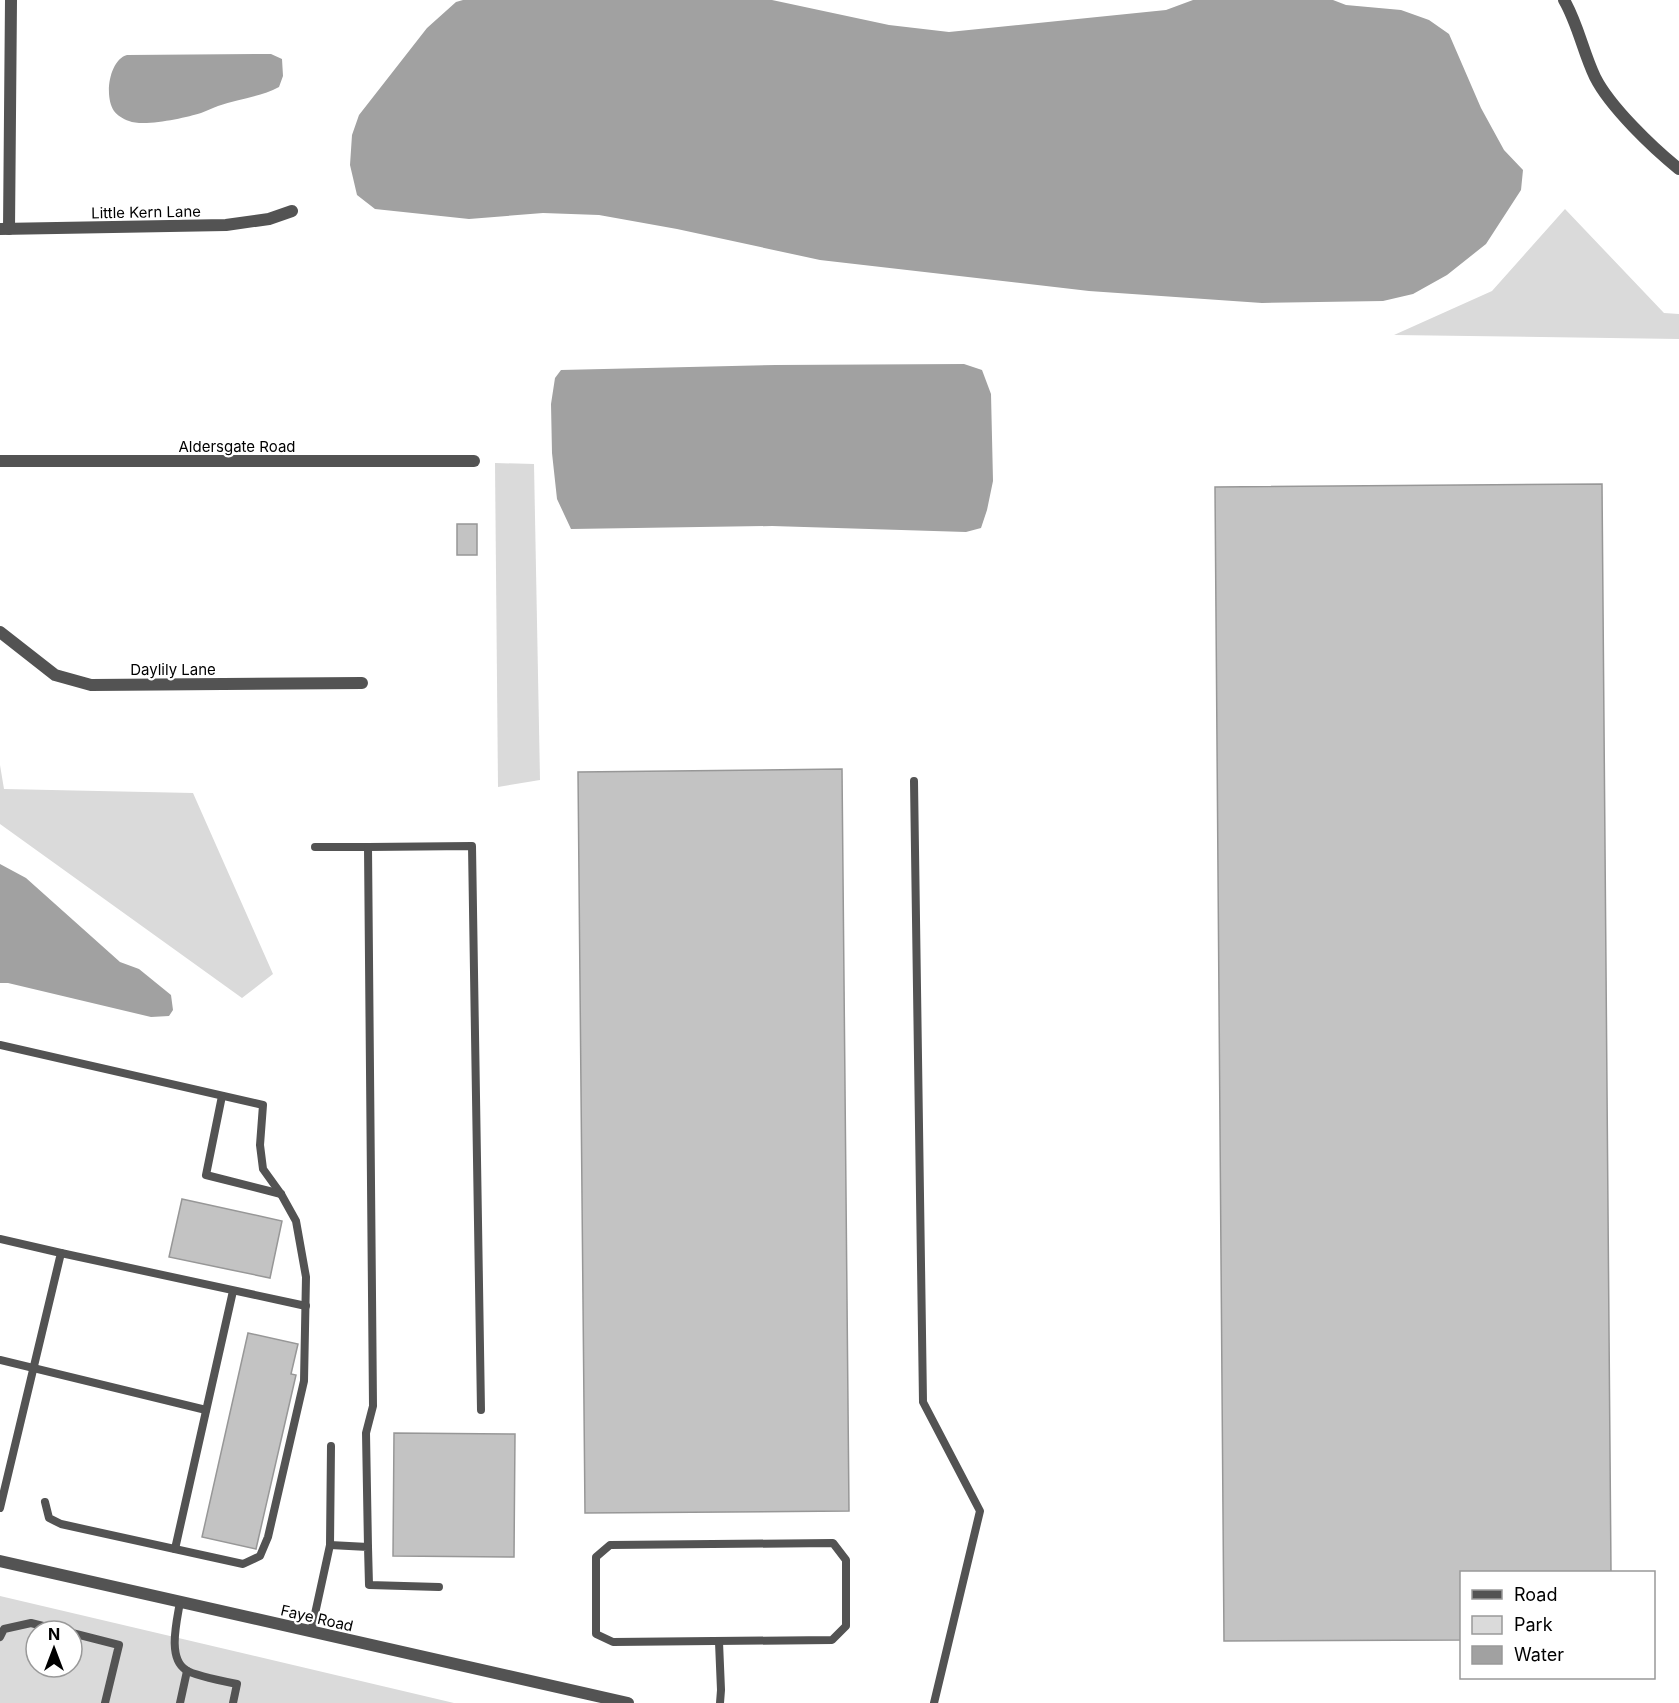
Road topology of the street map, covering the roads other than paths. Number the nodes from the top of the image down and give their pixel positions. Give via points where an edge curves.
1 (11, 0) edge
2 (1564, 0) edge
3 (1679, 169) edge
4 (292, 211) dead end
5 (5, 229) edge
6 (0, 461) edge
7 (474, 461) dead end
8 (0, 632) edge
9 (362, 683) dead end
10 (914, 782) dead end
11 (315, 847) dead end
12 (368, 847) junction
13 (0, 1045) edge
14 (222, 1096) junction
15 (281, 1194) junction
16 (0, 1239) edge
17 (61, 1253) junction
18 (232, 1291) junction
19 (306, 1306) junction
20 (0, 1360) edge
21 (34, 1368) junction
22 (206, 1410) junction
23 (481, 1410) dead end
24 (332, 1446) dead end
25 (45, 1502) dead end
26 (0, 1508) edge
27 (330, 1545) junction
28 (368, 1547) junction
29 (175, 1549) junction
30 (0, 1561) edge
31 (439, 1587) dead end
32 (180, 1602) junction
33 (24, 1625) edge
34 (311, 1632) junction
35 (84, 1636) edge
36 (0, 1637) edge
37 (719, 1642) junction
38 (187, 1671) junction
39 (105, 1703) edge
40 (180, 1703) edge
41 (233, 1703) edge
42 (628, 1703) edge
43 (720, 1703) edge
44 (934, 1703) edge

1 - 5 street
2 - 3 street via 1606,95
4 - 5 street, Little Kern Lane via 269,219 226,225
6 - 7 street, Aldersgate Road
8 - 9 street, Daylily Lane via 55,675 91,685
10 - 44 lane via 923,1402 980,1511
11 - 12 lane
12 - 23 lane via 472,846
12 - 28 lane via 373,1406 366,1433
13 - 14 lane
14 - 15 lane via 264,1105 262,1169
14 - 15 lane via 206,1175
15 - 19 lane via 296,1221 306,1277
16 - 17 lane
17 - 18 lane
17 - 21 lane
18 - 19 lane
18 - 22 lane
19 - 29 lane via 304,1381 268,1537 260,1556 243,1564
20 - 21 lane
21 - 22 lane
21 - 26 lane
22 - 29 lane
24 - 27 lane
25 - 29 lane via 49,1518 61,1524
27 - 28 lane
27 - 34 lane
28 - 31 lane via 369,1585
30 - 32 street, Faye Road
32 - 34 street, Faye Road
32 - 38 lane via 175,1639 177,1660
33 - 36 lane via 4,1629
34 - 42 street, Faye Road
35 - 39 lane via 119,1645
37 - 37 lane via 832,1640 846,1626 846,1560 833,1543 610,1545 596,1557 596,1634 613,1642
37 - 43 lane
38 - 40 lane
38 - 41 lane via 237,1684

